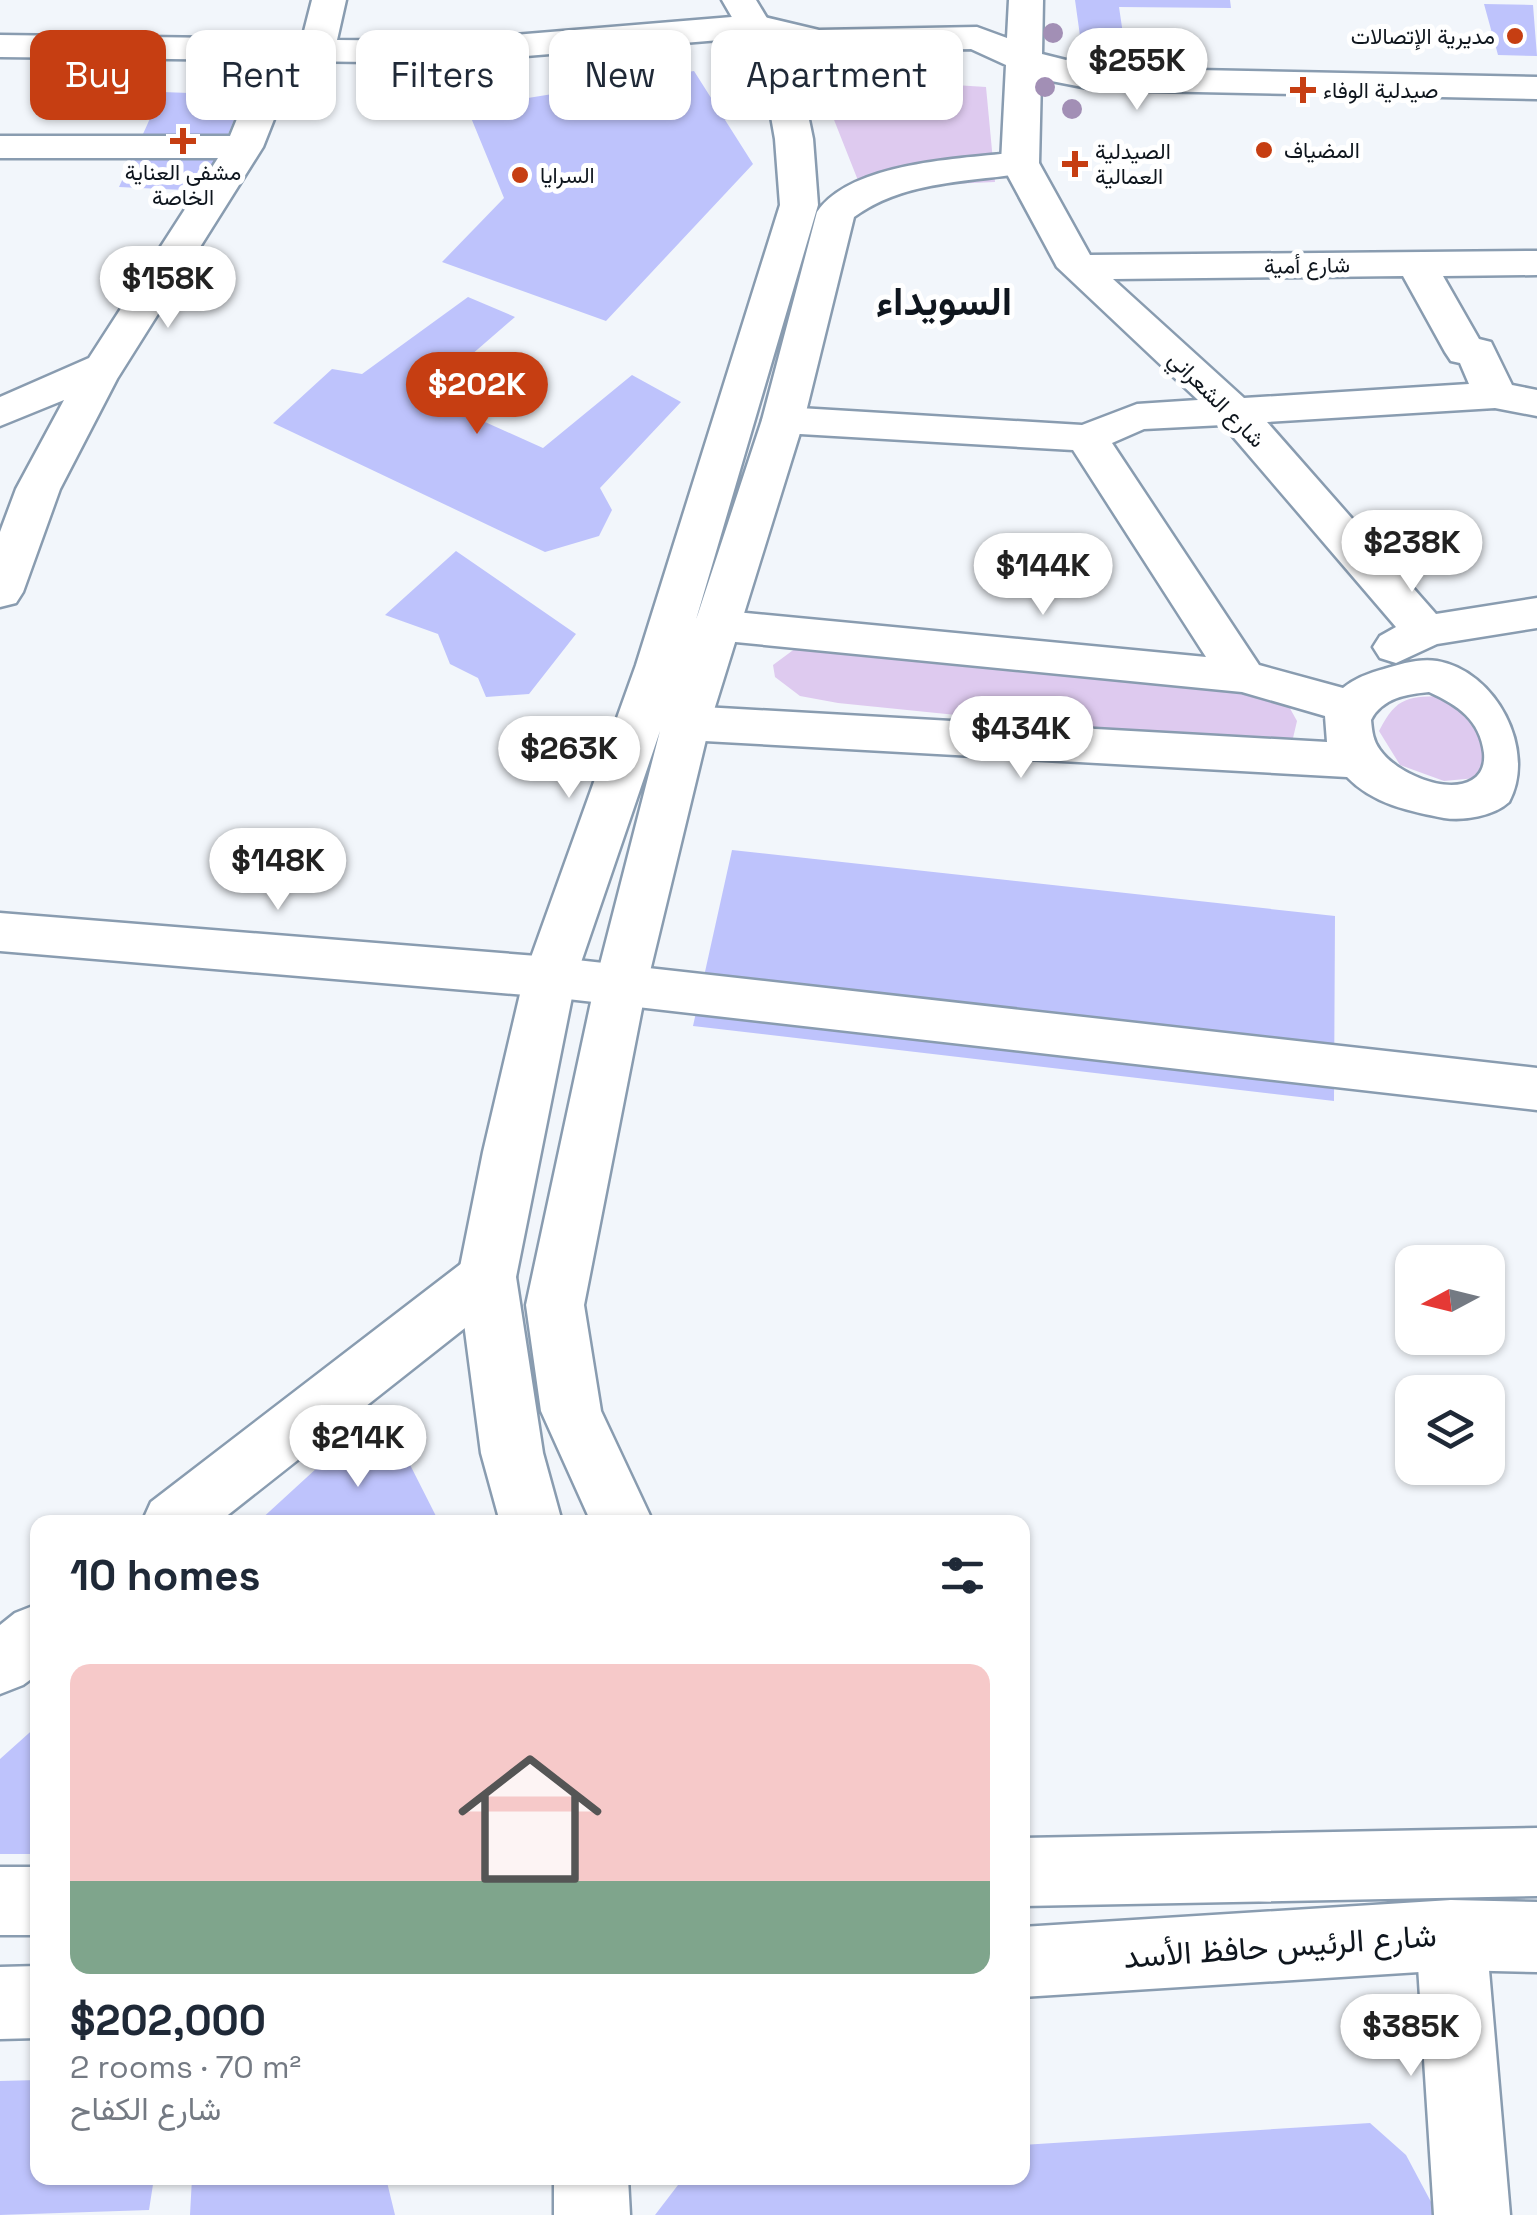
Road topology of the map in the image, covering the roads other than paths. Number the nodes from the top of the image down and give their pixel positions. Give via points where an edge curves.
1 (329, 0) edge
2 (1026, 0) edge
3 (748, 13) edge
4 (312, 30) edge
5 (0, 46) edge
6 (186, 48) edge
7 (336, 51) edge
8 (1026, 62) junction
9 (1537, 88) edge
10 (260, 120) edge
11 (0, 147) edge
12 (244, 147) junction
13 (1020, 162) junction
14 (1537, 263) edge
15 (1416, 264) junction
16 (1077, 267) junction
17 (103, 368) junction
18 (1495, 394) junction
19 (1537, 403) edge
20 (1236, 412) junction
21 (0, 413) edge
22 (783, 420) junction
23 (1087, 438) junction
24 (0, 592) edge
25 (1537, 613) edge
26 (715, 625) junction
27 (1425, 631) junction
28 (1242, 676) junction
29 (1359, 700) junction
30 (686, 724) junction
31 (1361, 760) junction
32 (1490, 797) junction
33 (1537, 816) edge
34 (0, 932) edge
35 (550, 977) junction
36 (620, 988) junction
37 (1537, 1090) edge
38 (487, 1277) junction
39 (183, 1515) edge
40 (530, 1515) edge
41 (619, 1515) edge
42 (30, 1640) edge
43 (0, 1664) edge
44 (1537, 1862) edge
45 (1030, 1872) edge
46 (0, 1901) edge
47 (30, 1901) edge
48 (1451, 1935) junction
49 (1537, 1937) edge
50 (1030, 1961) edge
51 (0, 2002) edge
52 (30, 2002) edge
53 (590, 2185) edge
54 (592, 2215) edge
55 (1472, 2215) edge

1 - 4 street
2 - 8 street
3 - 7 street via 440,52
3 - 8 street via 819,41 977,38
3 - 35 street via 781,71 799,205 660,665
5 - 6 street
8 - 9 street via 1098,79
8 - 13 street
10 - 12 street
11 - 12 street
12 - 17 street
13 - 16 street, شارع الشعراني
13 - 22 street via 909,178 864,191 836,212
14 - 15 street, شارع أمية
15 - 16 street, شارع أمية
15 - 18 street via 1466,352 1476,351
16 - 20 street, شارع الشعراني
17 - 21 street
17 - 24 street via 38,489
18 - 19 street
18 - 20 street
20 - 23 street via 1136,417
20 - 27 street, شارع الشعراني
22 - 23 street
22 - 26 street
23 - 28 street
25 - 27 street
26 - 28 street
26 - 30 street
27 - 29 street via 1376,666
28 - 29 street
29 - 31 street via 1348,724
29 - 32 street via 1407,677 1434,676 1488,692 1511,708 1532,748 1527,768
30 - 31 street
30 - 36 street
31 - 32 street via 1377,777 1430,799
32 - 33 street
34 - 35 street
35 - 36 street
35 - 38 street
36 - 37 street
36 - 41 street via 555,1306 572,1411
38 - 39 street
38 - 40 street via 512,1453
42 - 43 street
44 - 45 street
46 - 47 street
48 - 49 street, شارع الرئيس حافظ الأسد
48 - 50 street, شارع الرئيس حافظ الأسد
48 - 55 street
51 - 52 street
53 - 54 street

